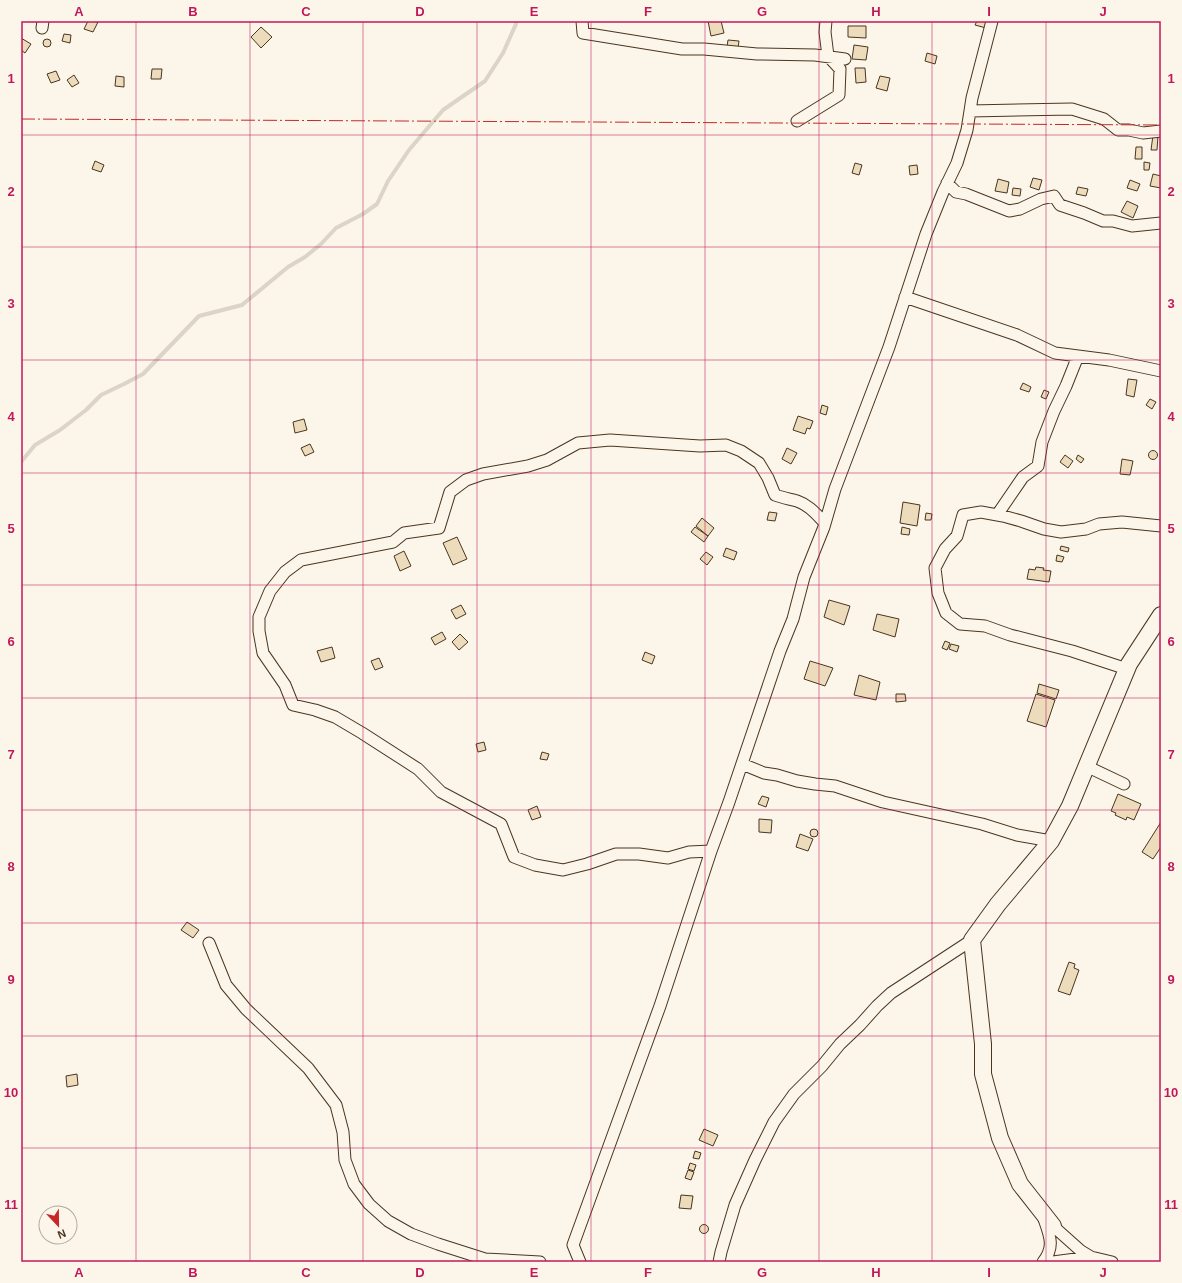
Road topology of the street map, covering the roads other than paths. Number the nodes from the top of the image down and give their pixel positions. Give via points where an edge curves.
1 (582, 21) edge
2 (826, 21) edge
3 (992, 21) edge
4 (828, 56) junction
5 (845, 59) dead end
6 (970, 111) junction
7 (797, 121) dead end
8 (1161, 131) edge
9 (947, 184) junction
10 (1161, 213) edge
11 (1161, 222) edge
12 (905, 298) junction
13 (1078, 356) junction
14 (1161, 371) edge
15 (997, 515) junction
16 (825, 523) junction
17 (1161, 526) edge
18 (1161, 616) edge
19 (1127, 670) junction
20 (742, 764) junction
21 (1086, 766) junction
22 (1124, 784) dead end
23 (1051, 840) junction
24 (711, 851) junction
25 (972, 940) junction
26 (209, 943) dead end
27 (1042, 1211) junction
28 (1053, 1226) joint
29 (1091, 1257) junction
30 (540, 1262) edge
31 (580, 1262) edge
32 (719, 1262) edge
33 (1043, 1262) edge
34 (1053, 1262) edge
35 (1112, 1262) edge

1 - 4 street via 583,33 682,48
2 - 4 street
3 - 6 street
4 - 5 street
4 - 7 street via 840,69 839,95
6 - 8 street via 1072,109 1104,119 1118,130 1143,133
6 - 9 street via 957,163
9 - 11 street via 956,192 1009,211 1054,196 1060,205 1103,221 1113,220 1132,226
9 - 12 street via 926,234
10 - 11 street
12 - 13 street via 1017,335 1054,352
12 - 16 street
13 - 14 street
13 - 15 street via 1042,442 1038,466 1023,477
15 - 17 street via 1061,532 1122,522
15 - 19 street via 981,512 963,515 957,536 944,550 935,568 938,593 946,612 960,624 985,626
16 - 20 street via 804,577 793,619
16 - 24 street via 808,506 775,496 759,464 741,451 726,445 700,446 610,440 578,443 547,460 466,480 450,492 439,528 404,533 393,542 302,560 285,572 270,591 260,617 262,653 285,685 293,705 335,717 418,769 441,792 501,824 514,857 535,865 563,870 616,854 668,858 689,852
18 - 19 street
19 - 21 street
20 - 23 street via 796,781 834,786 883,802 982,824 1018,835
20 - 24 street
21 - 22 street
21 - 23 street via 1070,806
23 - 25 street
24 - 31 street via 658,1011 573,1245
25 - 27 street via 983,1044 983,1074 1000,1138 1020,1184
25 - 32 street via 891,993 794,1094 774,1122 755,1160 735,1205
26 - 30 street via 226,985 246,1009 308,1068 336,1105 344,1132 345,1160 354,1184 369,1204 400,1228 438,1244 485,1259
27 - 28 street
27 - 33 street via 1051,1241 1049,1255
28 - 29 street via 1081,1252
29 - 34 street
29 - 35 street

